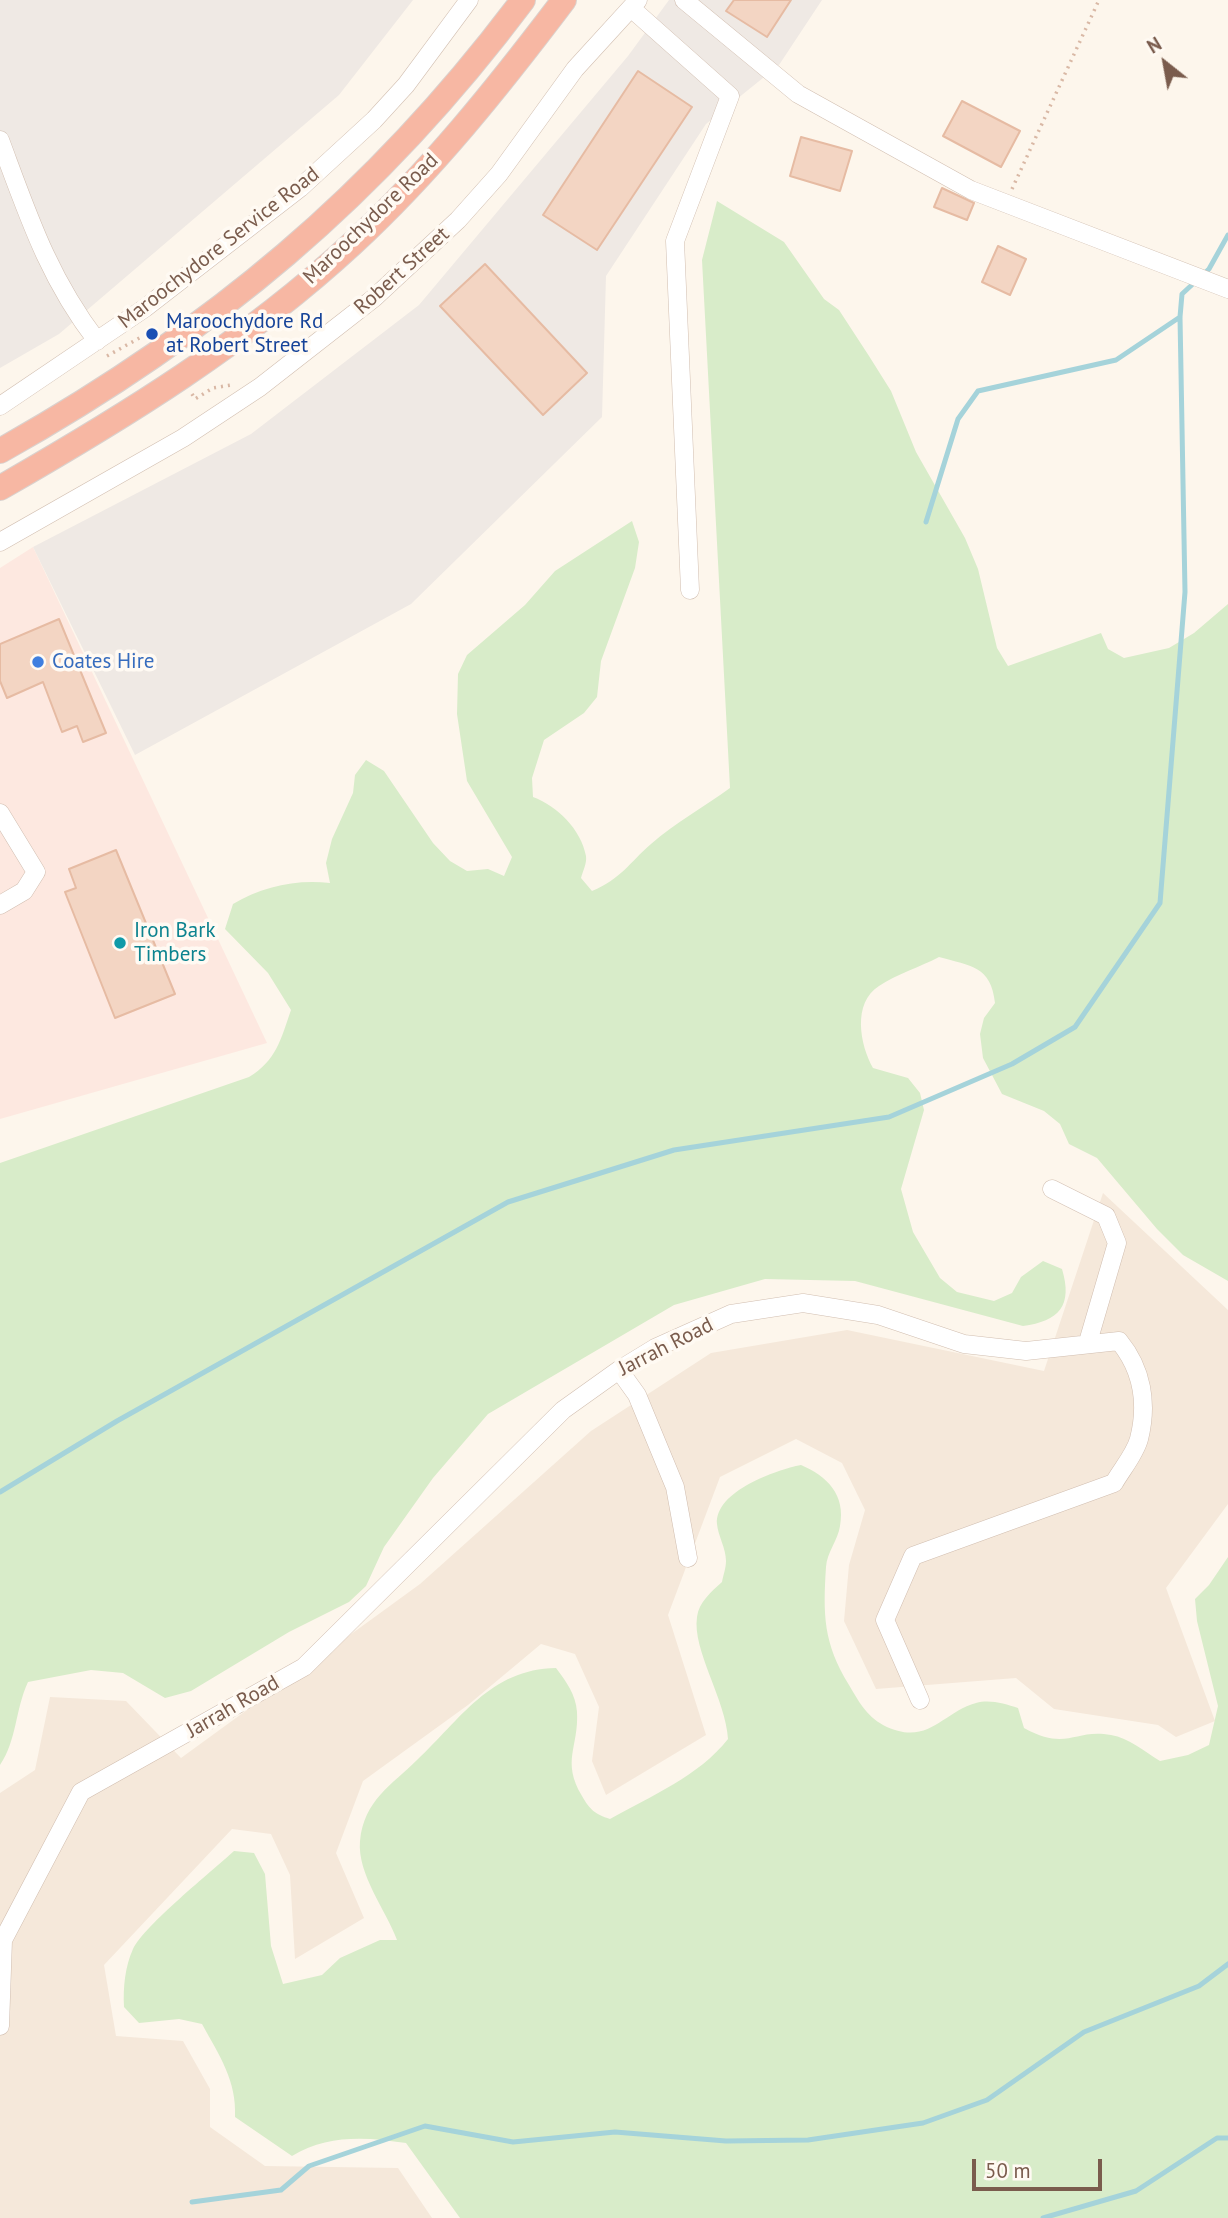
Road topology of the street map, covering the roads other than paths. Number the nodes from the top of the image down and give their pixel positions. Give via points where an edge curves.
1 (469, 0) edge
2 (523, 0) edge
3 (564, 0) edge
4 (684, 0) edge
5 (635, 4) edge
6 (0, 140) edge
7 (1228, 289) edge
8 (97, 341) junction
9 (0, 406) edge
10 (0, 451) edge
11 (0, 488) edge
12 (0, 542) edge
13 (690, 590) dead end
14 (0, 813) edge
15 (0, 905) edge
16 (1052, 1189) dead end
17 (1088, 1342) junction
18 (619, 1370) junction
19 (688, 1558) dead end
20 (920, 1700) dead end
21 (0, 2026) edge

1 - 8 street, Maroochydore Service Road via 406,85 336,157 224,249
2 - 10 highway, Maroochydore Road via 437,107 315,232 162,353
3 - 11 highway, Maroochydore Road via 475,113 387,209 300,288 181,379
4 - 7 street via 798,94 971,190
5 - 12 street, Robert Street via 575,69 514,154 458,220 374,298 260,387 126,473
5 - 13 street via 730,96 675,241
6 - 8 street via 44,257 72,309
8 - 9 street, Maroochydore Service Road
14 - 15 street via 36,872 24,891
16 - 17 street via 1106,1216 1117,1243
17 - 18 street, Jarrah Road via 1026,1351 964,1344 878,1315 803,1303 731,1314 655,1348
17 - 20 street, Jarrah Road via 1119,1341 1133,1357 1142,1384 1139,1440 1115,1482 913,1556 885,1620
18 - 19 street via 637,1395 675,1487
18 - 21 street, Jarrah Road via 563,1410 304,1667 81,1792 3,1940

